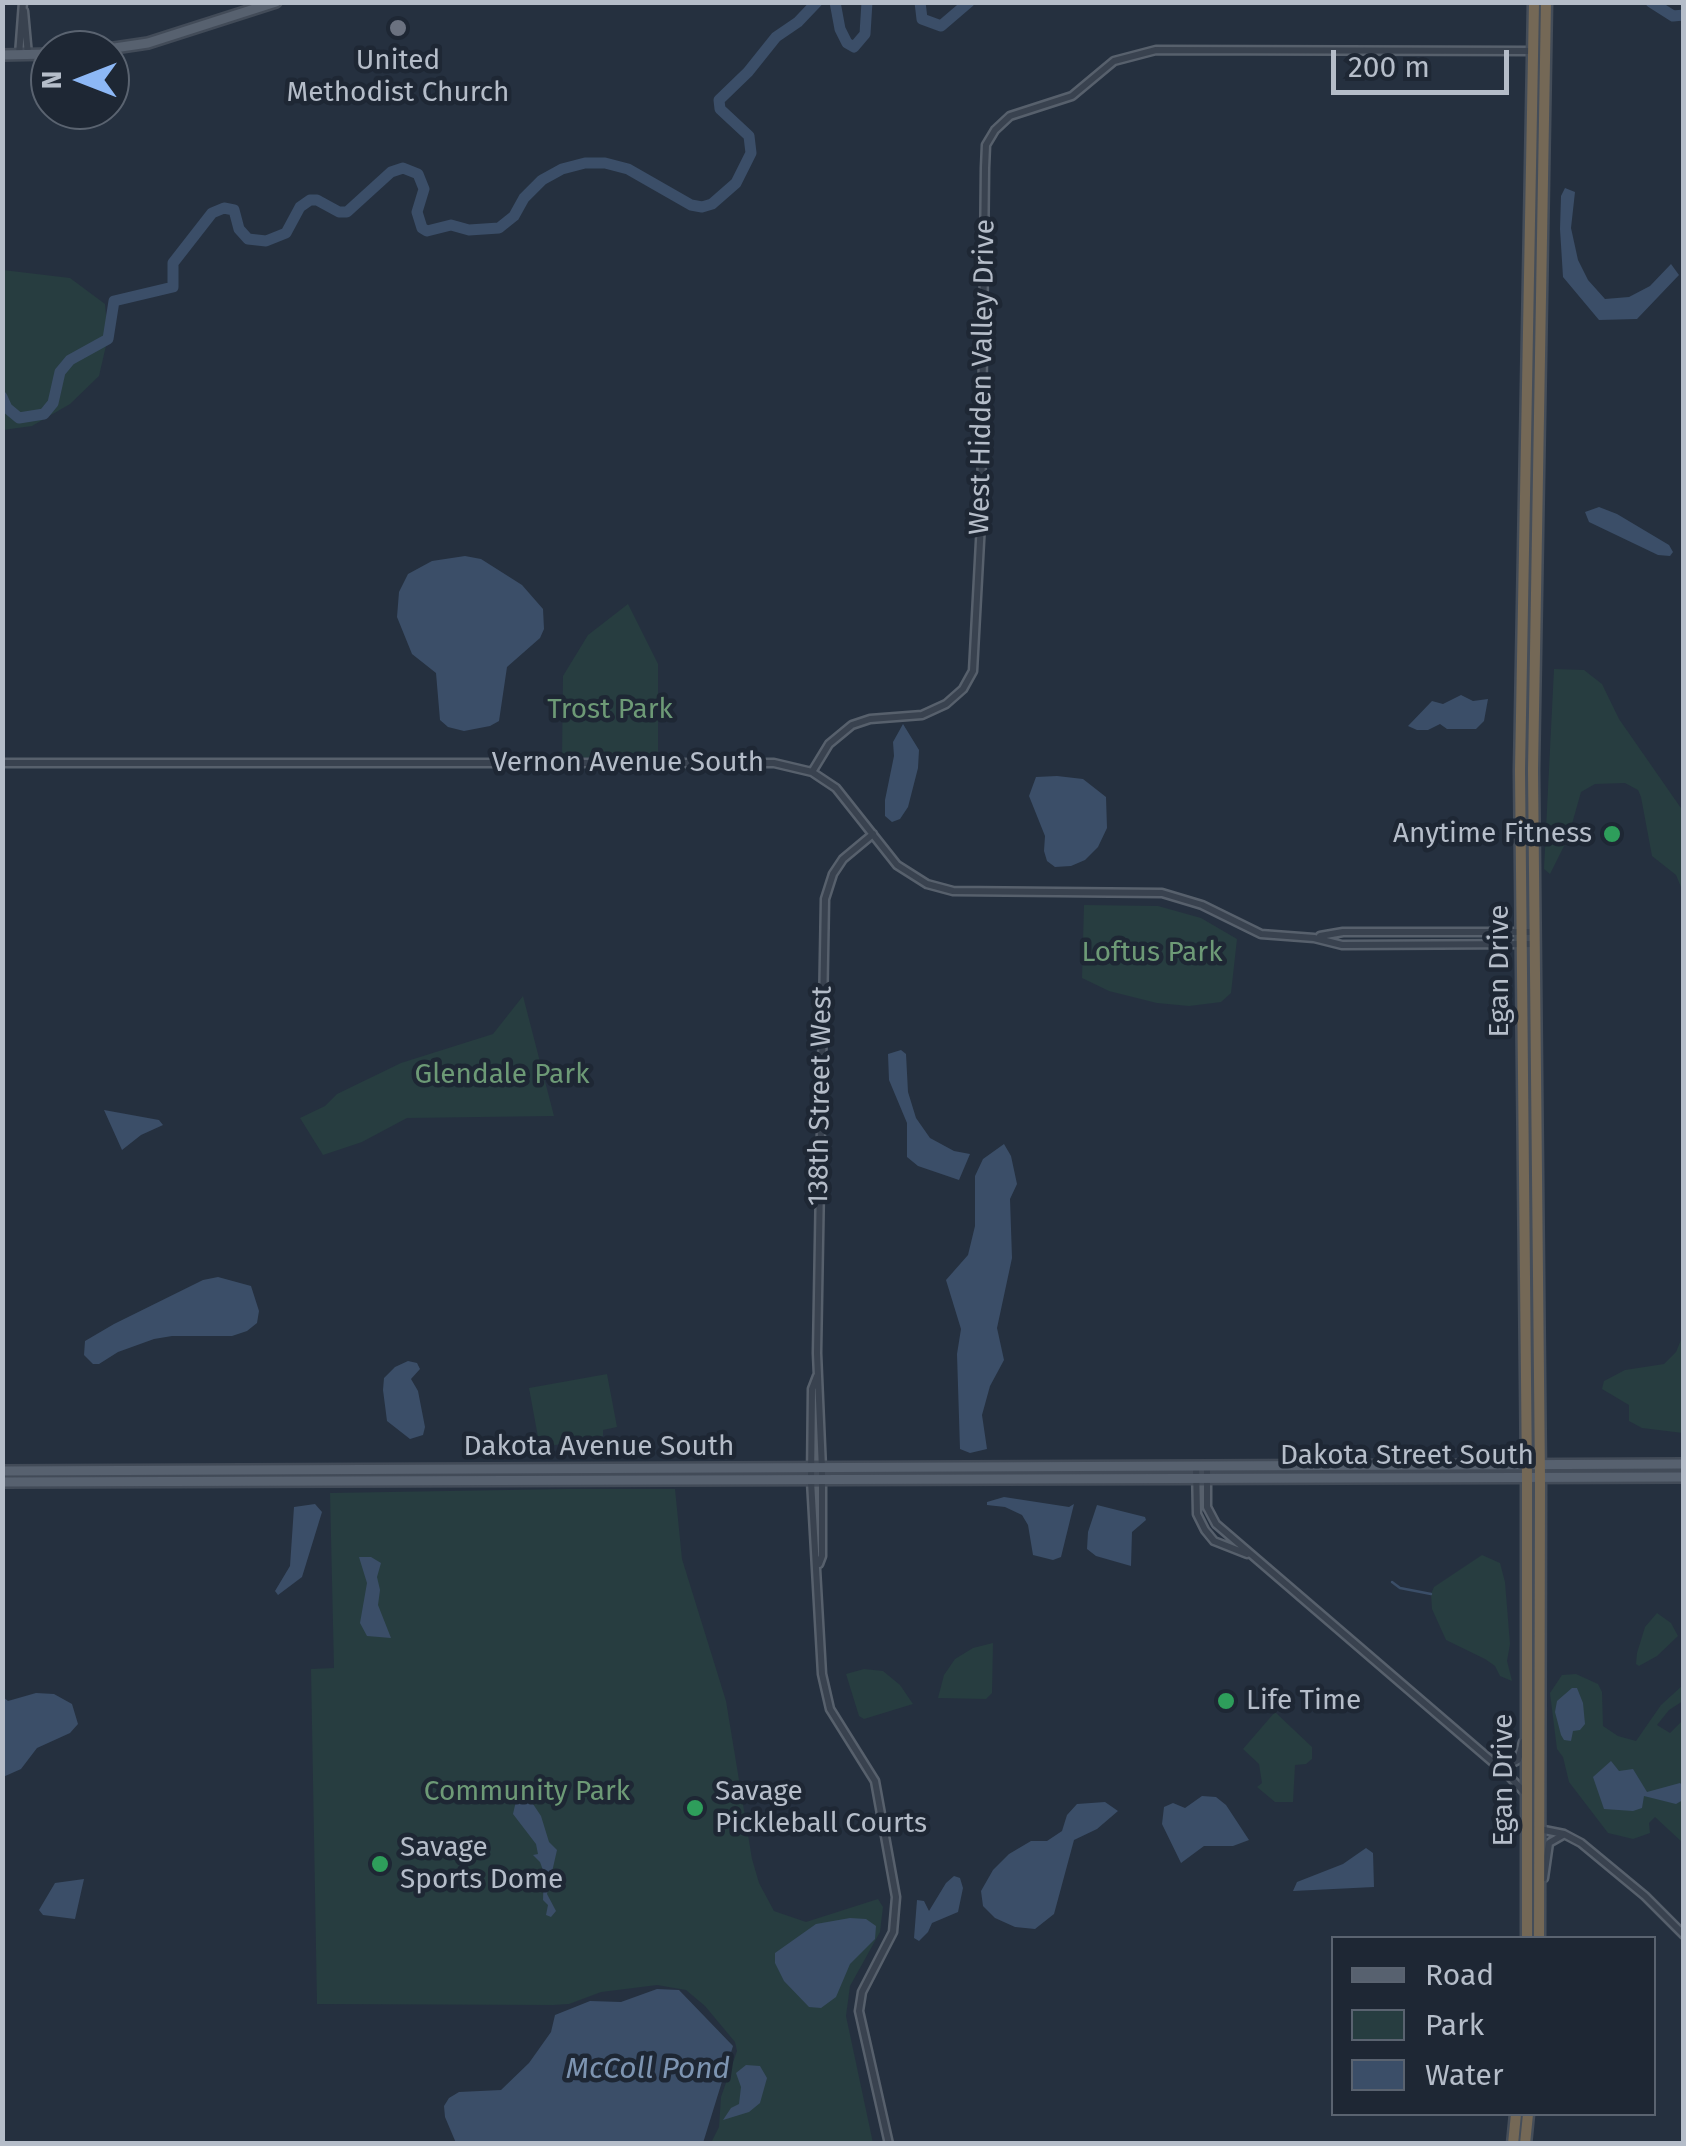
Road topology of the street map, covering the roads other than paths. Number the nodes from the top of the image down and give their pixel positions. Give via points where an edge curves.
1 (23, 2) edge
2 (276, 2) edge
3 (1534, 2) edge
4 (1546, 2) edge
5 (130, 46) edge
6 (1534, 51) junction
7 (2, 55) edge
8 (23, 55) junction
9 (30, 55) edge
10 (2, 763) edge
11 (812, 772) junction
12 (873, 834) junction
13 (1314, 938) junction
14 (1528, 938) junction
15 (1684, 1464) edge
16 (1201, 1467) junction
17 (817, 1469) junction
18 (2, 1470) edge
19 (1533, 1472) junction
20 (1684, 1476) edge
21 (1130, 1480) joint
22 (1201, 1480) junction
23 (816, 1481) junction
24 (2, 1482) edge
25 (1248, 1554) junction
26 (1526, 1711) junction
27 (1489, 1760) junction
28 (1526, 1798) junction
29 (1539, 1829) junction
30 (1564, 1834) junction
31 (1684, 1935) edge
32 (1535, 1936) edge
33 (1535, 1936) edge
34 (1535, 1936) edge
35 (1516, 2116) edge
36 (1528, 2116) edge
37 (888, 2144) edge
38 (1513, 2144) edge
39 (1525, 2144) edge

1 - 8 street
2 - 5 main road
3 - 6 highway, Egan Drive
4 - 14 highway, Egan Drive
6 - 11 street, West Hidden Valley Drive via 1156,50 1114,61 1072,96 1010,116 995,130 986,145 976,653 963,689 946,704 922,715 852,725 829,744
6 - 14 highway, Egan Drive via 1521,719
7 - 8 main road
8 - 9 main road
10 - 11 street, Vernon Avenue South via 774,762
11 - 12 street, Vernon Avenue South via 836,788
12 - 13 street, Vernon Avenue South via 897,865 953,891 1162,893 1261,934
12 - 17 street, 138th Street West via 842,858 825,899
13 - 14 street, Vernon Avenue South via 1343,932
13 - 14 street, Vernon Avenue South via 1342,945
14 - 19 highway, Egan Drive
15 - 19 main road, Dakota Street South
16 - 17 main road, Dakota Avenue South
16 - 19 main road, Dakota Street South
16 - 22 street
17 - 18 main road, Dakota Avenue South
17 - 23 street, 138th Street West
19 - 20 main road, Dakota Street South
19 - 22 main road, Dakota Street South
19 - 26 highway, Egan Drive
19 - 29 highway, Egan Drive
21 - 22 main road, Dakota Street South
21 - 23 main road, Dakota Avenue South
22 - 25 street via 1209,1513
22 - 25 street via 1198,1514 1208,1536
23 - 24 main road, Dakota Avenue South
23 - 37 street, 138th Street West via 827,1699 875,1781 895,1886 893,1932 859,2011
25 - 27 street
26 - 27 street via 1518,1760
26 - 28 highway, Egan Drive
27 - 28 street
28 - 33 highway, Egan Drive
29 - 30 street
29 - 32 highway, Egan Drive
30 - 31 street
30 - 34 street via 1547,1849
35 - 38 highway
36 - 39 highway

